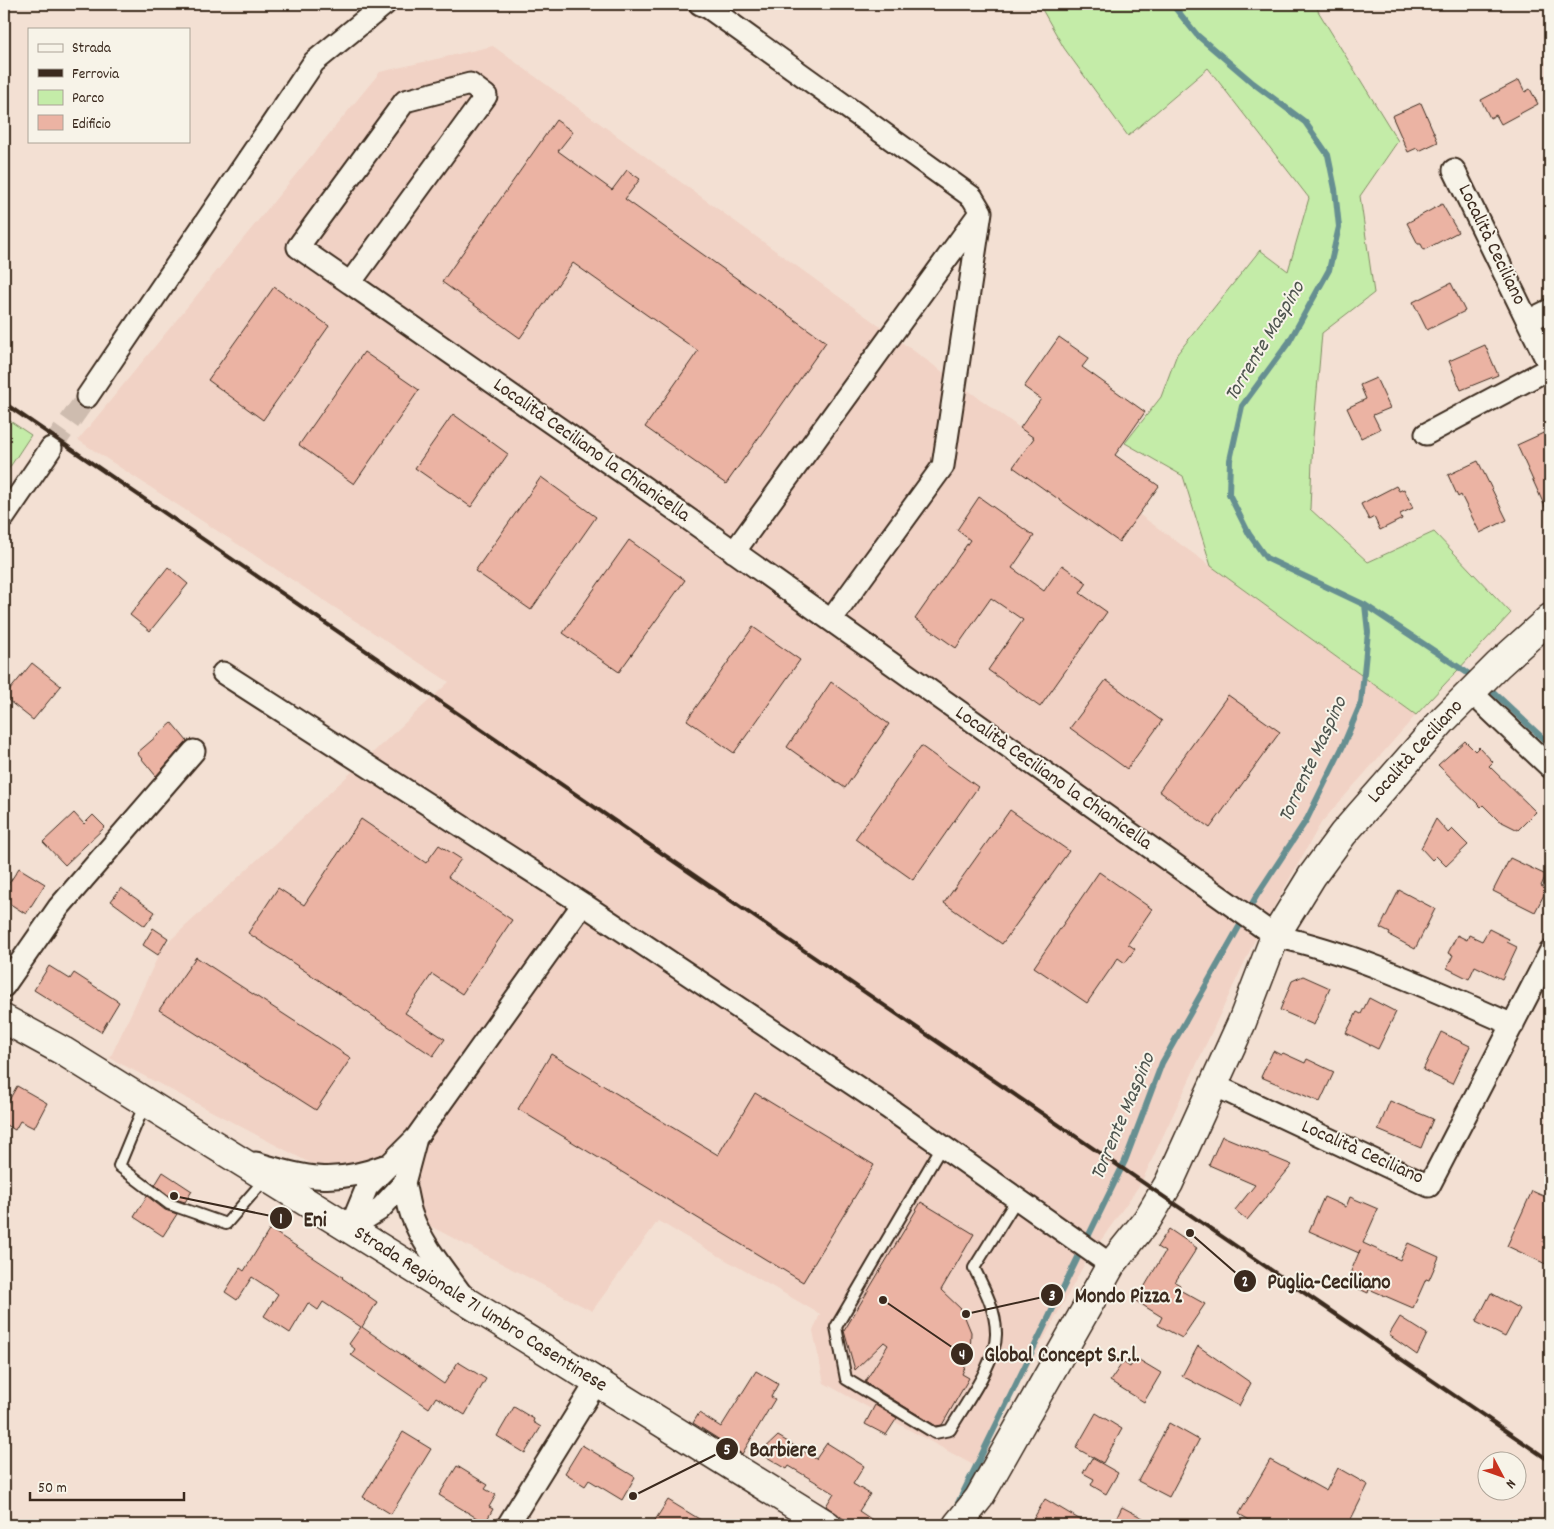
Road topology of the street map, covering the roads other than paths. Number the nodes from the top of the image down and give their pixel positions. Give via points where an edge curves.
1 (385, 4) edge
2 (700, 4) edge
3 (1454, 170) dead end
4 (981, 212) junction
5 (350, 283) junction
6 (1550, 310) edge
7 (1528, 321) junction
8 (1550, 368) edge
9 (87, 397) tunnel mouth
10 (1426, 434) dead end
11 (51, 448) tunnel mouth
12 (4, 517) edge
13 (734, 552) junction
14 (1550, 618) edge
15 (831, 620) junction
16 (223, 673) dead end
17 (1470, 691) junction
18 (194, 751) dead end
19 (1550, 767) edge
20 (583, 904) junction
21 (1275, 936) junction
22 (1550, 952) edge
23 (4, 986) edge
24 (4, 1019) edge
25 (1513, 1025) junction
26 (1214, 1085) junction
27 (145, 1104) junction
28 (416, 1138) junction
29 (942, 1146) junction
30 (227, 1154) junction
31 (389, 1164) junction
32 (266, 1178) junction
33 (404, 1183) junction
34 (1017, 1199) junction
35 (350, 1228) junction
36 (1111, 1266) junction
37 (468, 1303) junction
38 (596, 1383) junction
39 (979, 1498) junction
40 (508, 1525) edge
41 (827, 1525) edge
42 (957, 1525) edge
43 (974, 1525) edge

1 - 9 street via 314,62
2 - 4 street via 710,8 972,197
3 - 7 street, Località Ceciliano
4 - 13 street
4 - 15 street via 943,466
5 - 5 street, Località Ceciliano la Chianicella via 486,96 470,84 405,101 298,247
5 - 13 street, Località Ceciliano la Chianicella
6 - 7 street, Località Ceciliano
7 - 8 street, Località Ceciliano
8 - 10 street, Località Ceciliano
11 - 12 street
13 - 15 street, Località Ceciliano la Chianicella
14 - 17 street, Località Ceciliano
15 - 21 street, Località Ceciliano la Chianicella
16 - 20 street
17 - 19 street, Località Ceciliano
17 - 21 street, Località Ceciliano via 1338,841
18 - 23 street via 59,907
20 - 28 street
20 - 29 street
21 - 25 street via 1364,962
21 - 26 street, Località Ceciliano
22 - 25 street, Località Ceciliano
24 - 27 street, Strada Regionale 71 Umbro Casentinese via 63,1051
25 - 26 street, Località Ceciliano via 1429,1186
26 - 36 street, Località Ceciliano via 1166,1188 1147,1220
27 - 30 street, Strada Regionale 71 Umbro Casentinese
27 - 32 lane via 119,1166 169,1204 226,1224
28 - 31 street
28 - 33 street
29 - 34 street
29 - 34 lane via 836,1327 846,1379 936,1433 950,1430 994,1354 994,1315 974,1268
30 - 31 street via 318,1178 349,1178
30 - 32 street, Strada Regionale 71 Umbro Casentinese
31 - 35 street via 367,1187
32 - 35 street, Strada Regionale 71 Umbro Casentinese
33 - 35 street via 379,1210
33 - 37 street via 412,1216 430,1250
34 - 36 street
35 - 37 street, Strada Regionale 71 Umbro Casentinese
36 - 39 street, Località Ceciliano
37 - 38 street, Strada Regionale 71 Umbro Casentinese
38 - 40 street
38 - 41 street, Strada Regionale 71 Umbro Casentinese
39 - 42 street
39 - 43 street

